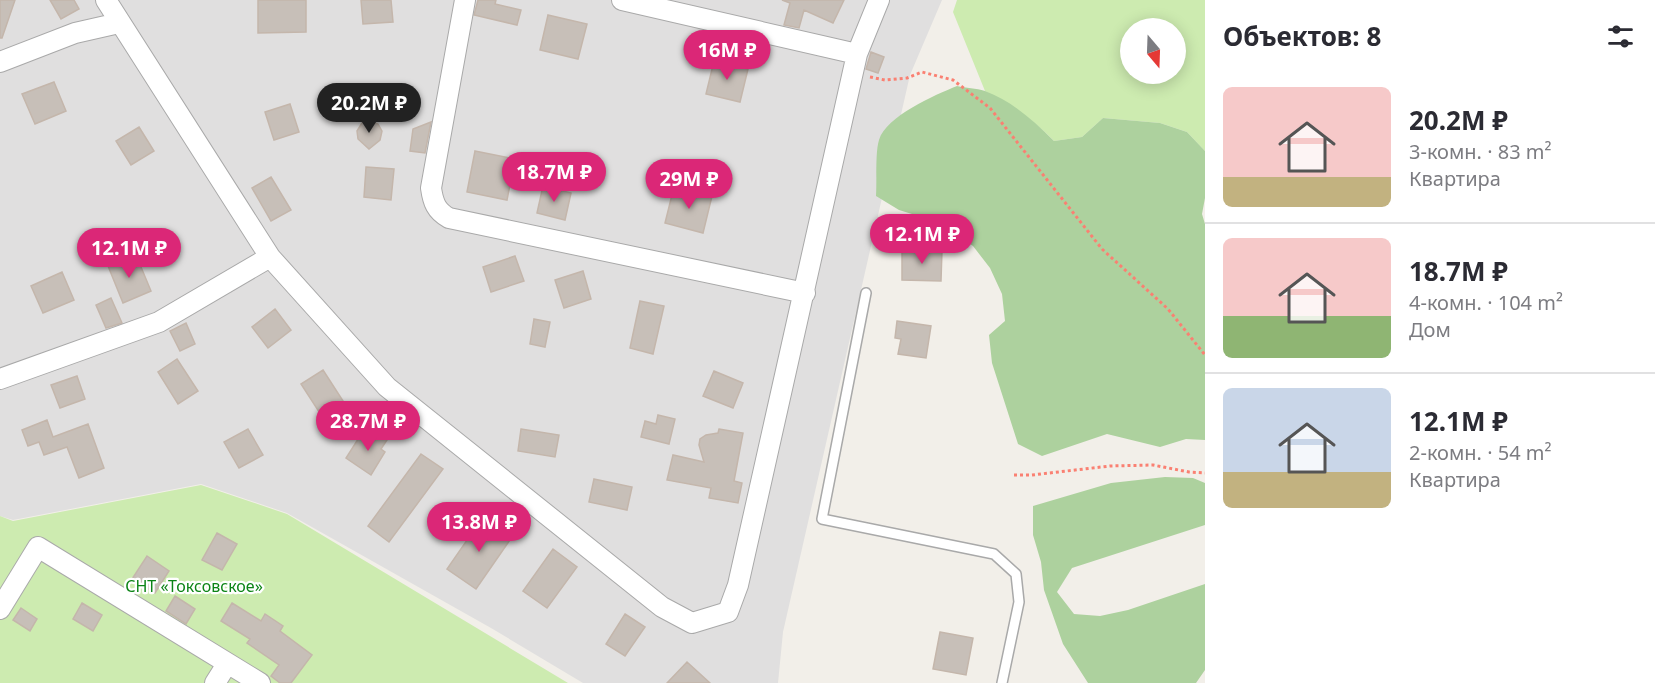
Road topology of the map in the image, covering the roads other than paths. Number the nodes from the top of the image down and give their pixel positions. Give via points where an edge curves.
1 (106, 0) edge
2 (465, 0) edge
3 (622, 0) edge
4 (879, 0) edge
5 (119, 23) junction
6 (857, 54) junction
7 (0, 63) edge
8 (270, 257) junction
9 (805, 293) junction
10 (866, 293) dead end
11 (0, 379) edge
12 (0, 609) edge
13 (227, 664) junction
14 (215, 683) edge
15 (260, 683) edge
16 (1002, 683) edge

1 - 5 street
2 - 9 street via 431,188 439,212 449,218
3 - 6 street
4 - 6 street
5 - 7 street via 75,33
5 - 8 street
6 - 9 street
8 - 9 street via 387,387 662,607 692,623 728,612 738,585
8 - 11 street via 159,322
10 - 16 lane via 822,519 994,554 1016,574 1019,602
12 - 13 street via 38,547
13 - 14 street
13 - 15 street

